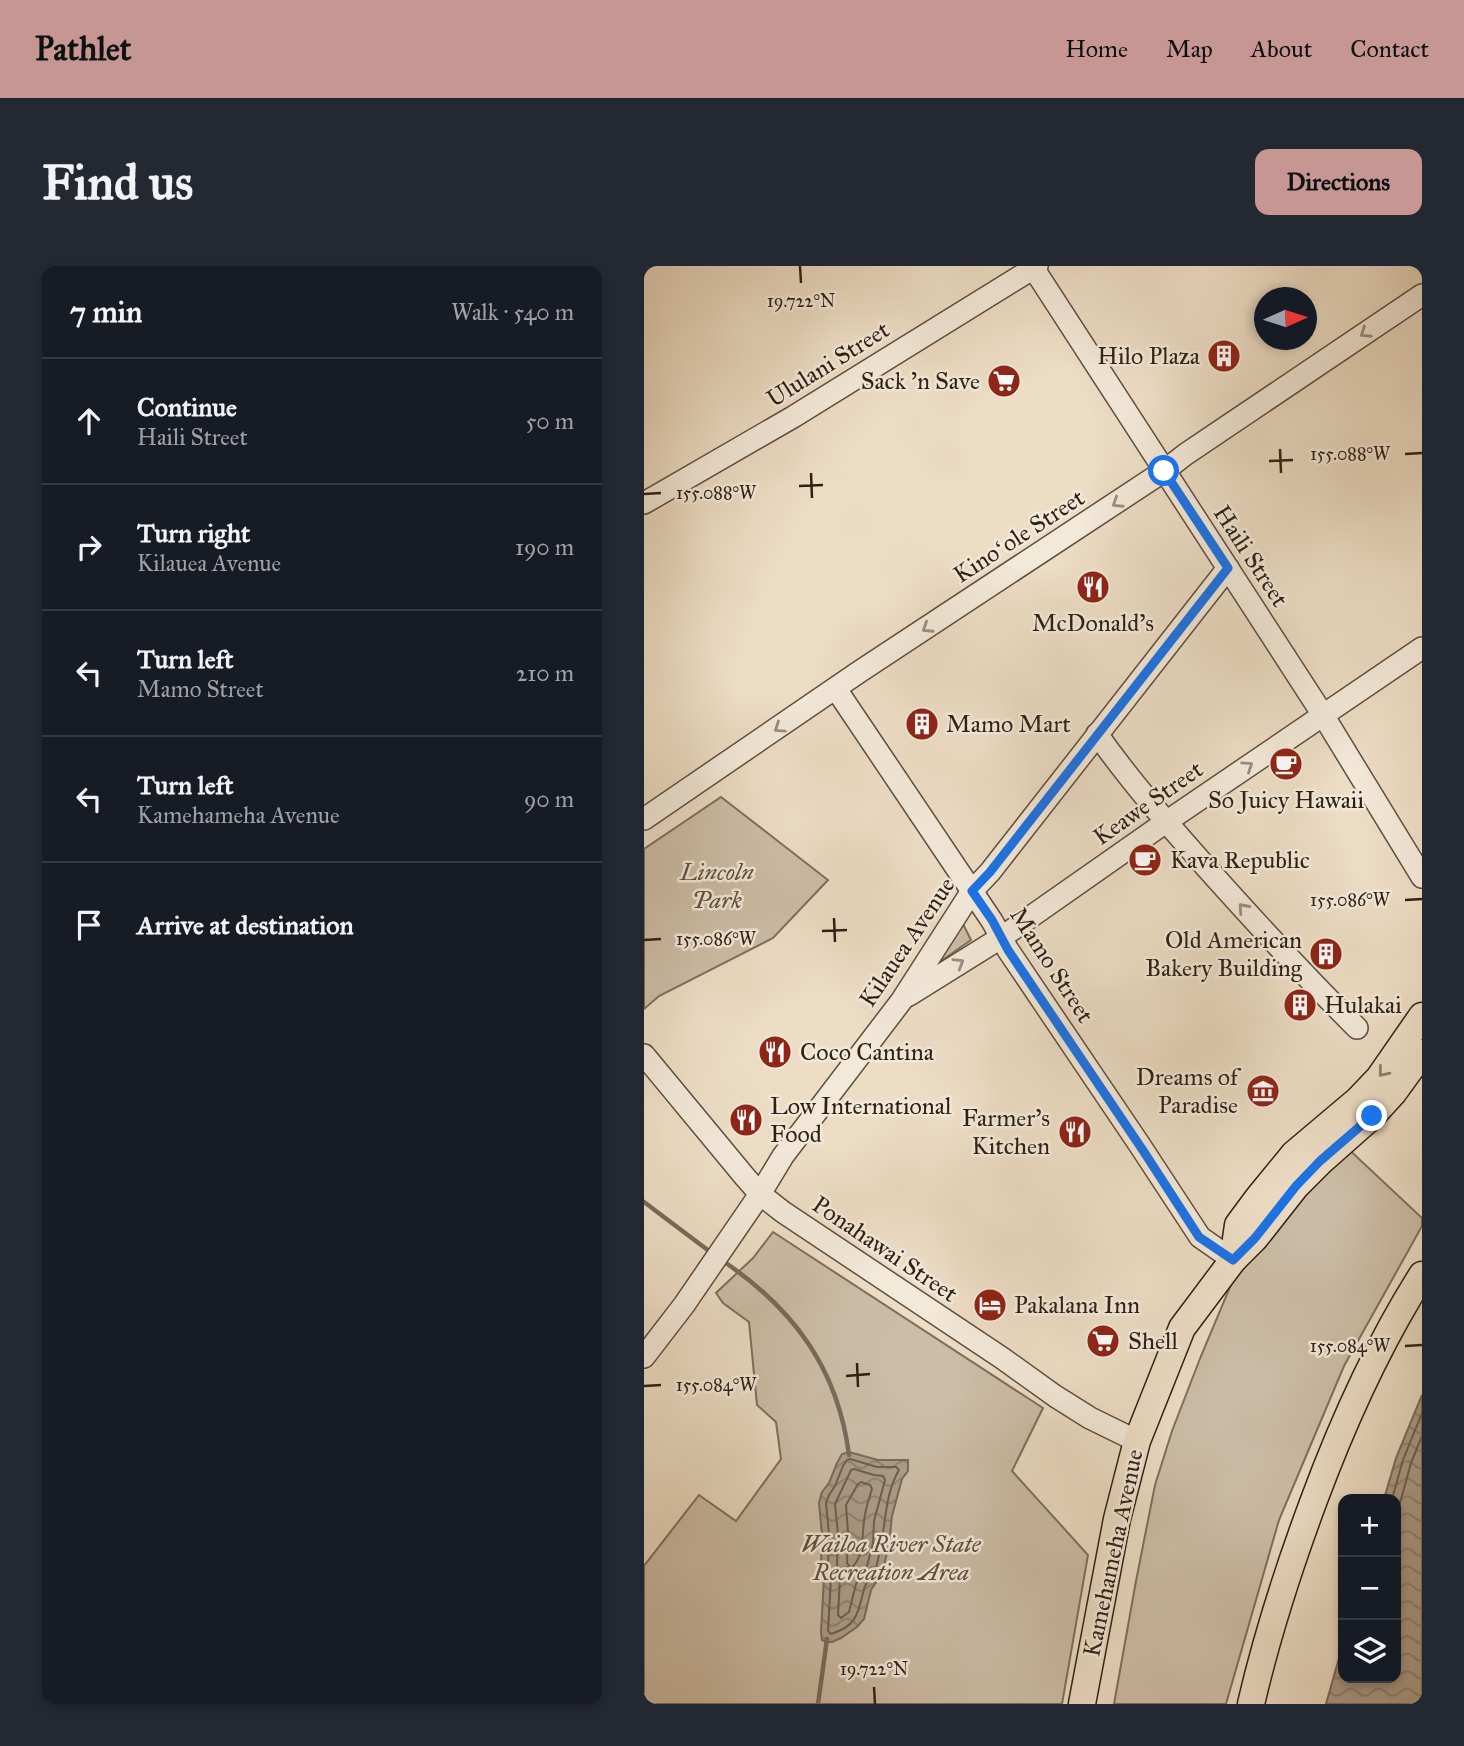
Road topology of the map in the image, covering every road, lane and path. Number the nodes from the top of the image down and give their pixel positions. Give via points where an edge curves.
1 (1034, 267) edge
2 (1422, 295) edge
3 (1164, 471) junction
4 (644, 503) edge
5 (1228, 568) junction
6 (1422, 648) edge
7 (836, 689) junction
8 (1323, 715) junction
9 (1097, 734) junction
10 (644, 819) edge
11 (1166, 822) junction
12 (1422, 877) edge
13 (972, 891) junction
14 (1002, 937) junction
15 (902, 1000) junction
16 (1422, 1016) edge
17 (1357, 1028) dead end
18 (1422, 1053) edge
19 (644, 1055) edge
20 (760, 1194) junction
21 (1233, 1260) junction
22 (1422, 1275) edge
23 (644, 1357) edge
24 (1137, 1441) junction
25 (1083, 1704) edge
26 (1251, 1704) edge

1 - 3 street, Haili Street
1 - 4 street, Ululani Street via 793,417
2 -> 3 street, Kinoʻole Street
3 - 5 street, Haili Street
3 -> 7 street, Kinoʻole Street
5 - 8 street, Haili Street
5 - 9 street, Kilauea Avenue
6 - 8 street, Keawe Street
7 -> 10 street, Kinoʻole Street
7 - 13 street, Mamo Street
11 -> 8 street, Keawe Street
8 - 12 street, Haili Street
9 - 11 street
9 - 13 street, Kilauea Avenue
11 - 14 street, Keawe Street
17 -> 11 street
13 - 14 street, Mamo Street
13 - 15 street, Kilauea Avenue
15 -> 14 street, Keawe Street
14 - 21 street, Mamo Street via 1199,1237
15 - 20 street, Kilauea Avenue via 783,1156
16 -> 21 main road, Kamehameha Avenue via 1379,1077 1294,1154 1258,1198 1238,1225
18 - 21 main road, Kamehameha Avenue via 1372,1116 1320,1161
19 - 20 street, Ponahawai Street
20 - 23 street, Kilauea Avenue
20 - 24 street, Ponahawai Street via 1055,1396
21 - 24 main road, Kamehameha Avenue via 1182,1328
22 - 26 main road via 1375,1358 1328,1463 1297,1546
24 - 25 main road, Kamehameha Avenue via 1117,1519

